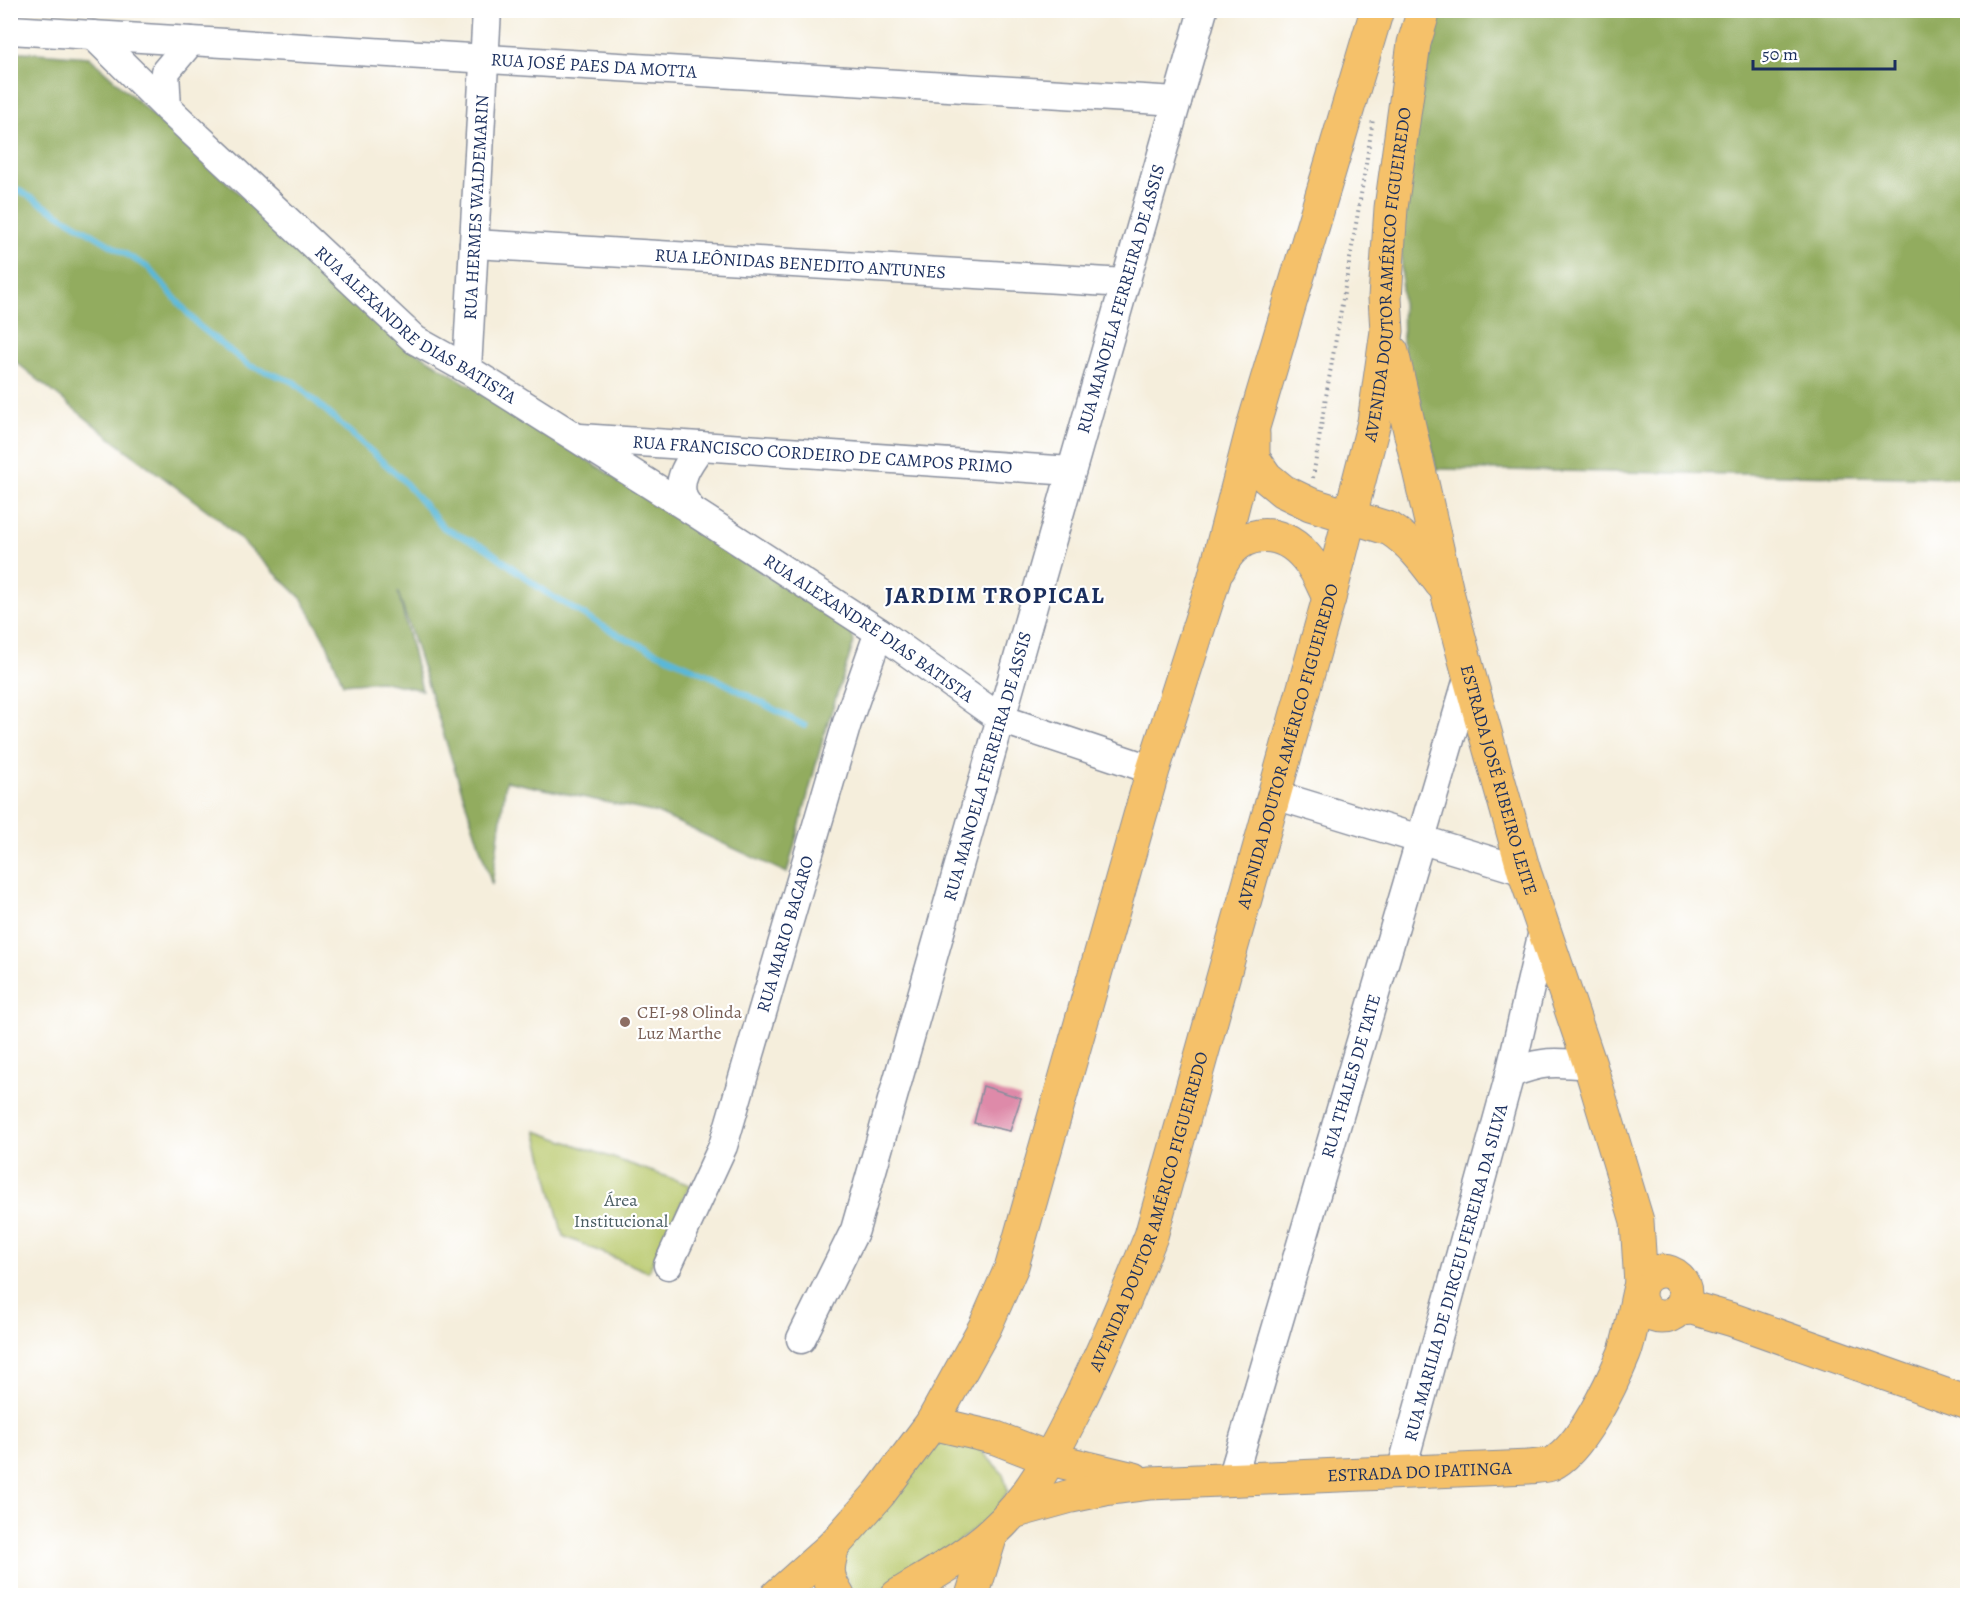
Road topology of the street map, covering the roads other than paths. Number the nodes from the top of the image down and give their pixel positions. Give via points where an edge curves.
1 (487, 10) edge
2 (1203, 10) edge
3 (1377, 10) edge
4 (1424, 10) edge
5 (10, 30) edge
6 (93, 35) junction
7 (191, 41) junction
8 (485, 59) junction
9 (1177, 101) junction
10 (167, 108) junction
11 (474, 244) junction
12 (1125, 283) junction
13 (1387, 331) junction
14 (467, 369) junction
15 (1253, 427) junction
16 (574, 437) junction
17 (701, 446) junction
18 (1362, 464) junction
19 (1071, 471) junction
20 (1298, 486) junction
21 (691, 510) junction
22 (1349, 515) junction
23 (1215, 579) junction
24 (1447, 592) junction
25 (1329, 598) junction
26 (879, 632) junction
27 (1469, 675) junction
28 (1001, 720) junction
29 (1153, 770) junction
30 (1275, 795) junction
31 (1420, 839) junction
32 (1524, 871) junction
33 (1544, 927) junction
34 (1590, 1065) junction
35 (1510, 1074) junction
36 (1637, 1221) junction
37 (668, 1265) dead end
38 (1640, 1288) junction
39 (1675, 1302) junction
40 (801, 1339) dead end
41 (1624, 1353) junction
42 (1968, 1403) edge
43 (932, 1423) junction
44 (996, 1438) junction
45 (1050, 1459) junction
46 (1401, 1472) junction
47 (1232, 1479) junction
48 (1150, 1483) junction
49 (1009, 1516) junction
50 (833, 1546) junction
51 (777, 1596) edge
52 (838, 1596) edge
53 (897, 1596) edge
54 (972, 1596) edge

1 - 8 street, RUA HERMES WALDEMARIN
2 - 9 street, RUA MANOELA FERREIRA DE ASSIS
3 - 15 main road
4 - 13 main road, AVENIDA DOUTOR AMÉRICO FIGUEIREDO via 1414,43 1391,208 1385,298
5 - 6 street, RUA JOSÉ PAES DA MOTTA
6 - 7 street, RUA JOSÉ PAES DA MOTTA
6 - 10 street, RUA ALEXANDRE DIAS BATISTA
7 - 8 street, RUA JOSÉ PAES DA MOTTA
7 - 10 street via 165,72
8 - 9 street, RUA JOSÉ PAES DA MOTTA
8 - 11 street, RUA HERMES WALDEMARIN
9 - 12 street, RUA MANOELA FERREIRA DE ASSIS
10 - 14 street, RUA ALEXANDRE DIAS BATISTA via 415,340
11 - 12 street, RUA LEÔNIDAS BENEDITO ANTUNES
11 - 14 street, RUA HERMES WALDEMARIN
12 - 19 street, RUA MANOELA FERREIRA DE ASSIS
13 - 18 main road, AVENIDA DOUTOR AMÉRICO FIGUEIREDO via 1374,422
13 - 24 main road, ESTRADA JOSÉ RIBEIRO LEITE
14 - 16 street, RUA ALEXANDRE DIAS BATISTA
15 - 20 main road via 1253,458 1266,477
15 - 23 main road
16 - 17 street, RUA FRANCISCO CORDEIRO DE CAMPOS PRIMO
16 - 21 street, RUA ALEXANDRE DIAS BATISTA
17 - 19 street, RUA FRANCISCO CORDEIRO DE CAMPOS PRIMO
17 - 21 street via 682,481 682,496
18 - 20 main road via 1328,489 1306,493
18 - 22 main road, AVENIDA DOUTOR AMÉRICO FIGUEIREDO
19 - 28 street, RUA MANOELA FERREIRA DE ASSIS
20 - 22 main road via 1310,504
21 - 26 street, RUA ALEXANDRE DIAS BATISTA
22 - 24 main road via 1401,536
22 - 25 main road, AVENIDA DOUTOR AMÉRICO FIGUEIREDO
23 - 25 main road via 1223,559 1247,538 1279,537 1305,555
23 - 29 main road
24 - 27 main road, ESTRADA JOSÉ RIBEIRO LEITE
25 - 30 main road, AVENIDA DOUTOR AMÉRICO FIGUEIREDO
26 - 28 street, RUA ALEXANDRE DIAS BATISTA
26 - 37 street, RUA MARIO BACARO via 847,723 723,1146
27 - 31 street, RUA THALES DE TATE
27 - 32 main road, ESTRADA JOSÉ RIBEIRO LEITE
28 - 29 street, RUA ALEXANDRE DIAS BATISTA
28 - 40 street, RUA MANOELA FERREIRA DE ASSIS via 855,1230
29 - 43 main road via 1012,1266 985,1327
30 - 31 street
30 - 45 main road, AVENIDA DOUTOR AMÉRICO FIGUEIREDO via 1151,1236 1115,1325
31 - 32 street
31 - 47 street, RUA THALES DE TATE
32 - 33 main road, ESTRADA JOSÉ RIBEIRO LEITE
33 - 34 main road, ESTRADA JOSÉ RIBEIRO LEITE
33 - 35 street, RUA MARILIA DE DIRCEU FEREIRA DA SILVA
34 - 35 street via 1544,1062
34 - 36 main road, ESTRADA JOSÉ RIBEIRO LEITE
35 - 46 street, RUA MARILIA DE DIRCEU FEREIRA DA SILVA
36 - 38 main road, ESTRADA JOSÉ RIBEIRO LEITE
36 - 39 main road, ESTRADA JOSÉ RIBEIRO LEITE
38 - 39 main road via 1645,1278 1659,1271 1667,1272
38 - 41 main road, ESTRADA DO IPATINGA
39 - 41 main road, ESTRADA DO IPATINGA
39 - 42 main road, ESTRADA JOSÉ RIBEIRO LEITE via 1696,1296 1733,1320
41 - 46 main road, ESTRADA DO IPATINGA via 1580,1439 1551,1464
43 - 44 main road
43 - 50 main road via 879,1494
44 - 45 main road
44 - 49 main road via 1019,1470
45 - 48 main road, ESTRADA DO IPATINGA
45 - 49 main road, AVENIDA DOUTOR AMÉRICO FIGUEIREDO
46 - 47 main road, ESTRADA DO IPATINGA
47 - 48 main road, ESTRADA DO IPATINGA
48 - 49 main road, ESTRADA DO IPATINGA via 1071,1496
49 - 53 main road, AVENIDA DOUTOR AMÉRICO FIGUEIREDO via 939,1570
49 - 54 main road, AVENIDA DOUTOR AMÉRICO FIGUEIREDO
50 - 51 main road
50 - 52 main road via 827,1570

